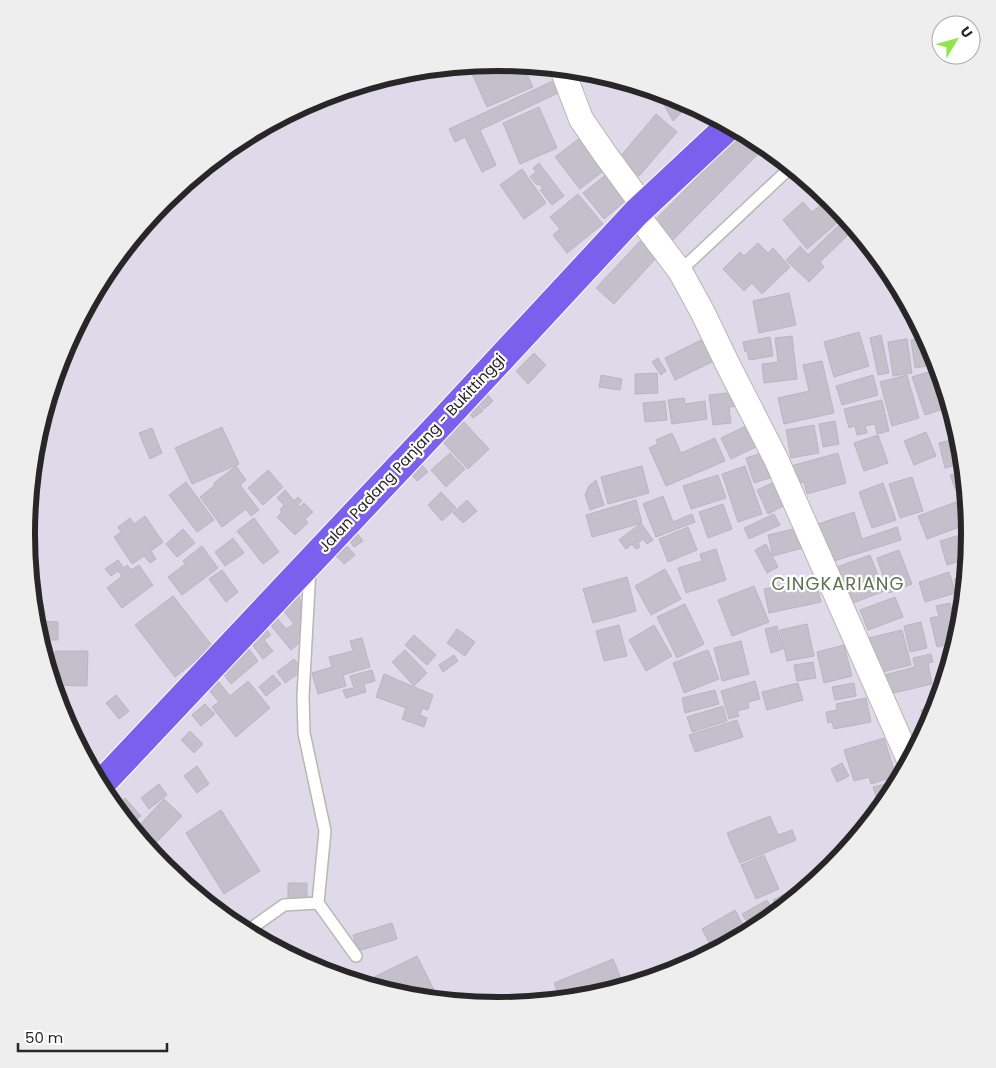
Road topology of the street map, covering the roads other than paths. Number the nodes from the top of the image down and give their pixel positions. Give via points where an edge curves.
1 (565, 76) edge
2 (725, 130) edge
3 (786, 172) edge
4 (640, 210) junction
5 (680, 271) junction
6 (310, 562) junction
7 (906, 753) edge
8 (105, 779) edge
9 (318, 903) junction
10 (253, 927) edge
11 (356, 956) dead end

1 - 4 street via 581,119
2 - 4 highway, Jalan Padang Panjang - Bukittinggi
3 - 5 lane
4 - 5 street
4 - 6 highway, Jalan Padang Panjang - Bukittinggi
5 - 7 street via 776,459
6 - 8 highway, Jalan Padang Panjang - Bukittinggi
6 - 9 lane via 303,696 304,733 325,831
9 - 10 lane via 284,905
9 - 11 lane

